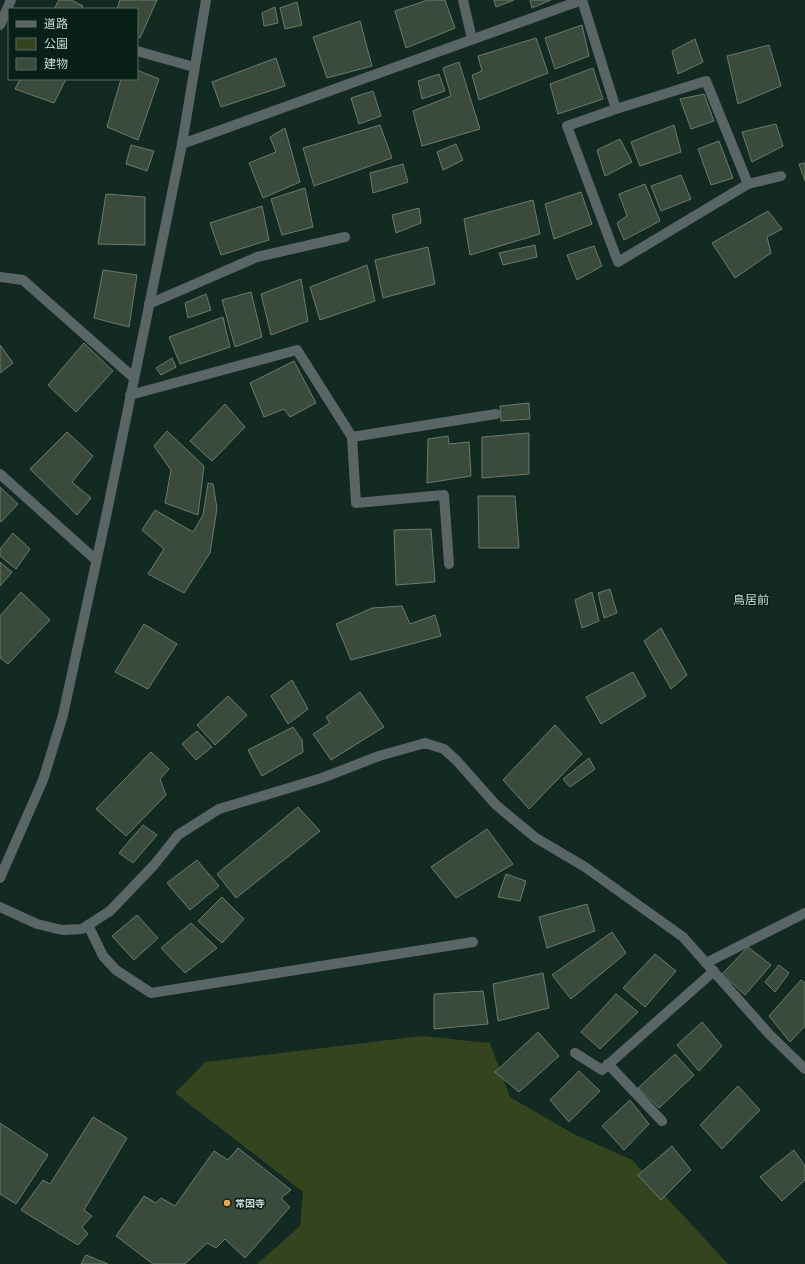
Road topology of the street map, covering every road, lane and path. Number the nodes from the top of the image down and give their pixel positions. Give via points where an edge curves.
1 (11, 0) edge
2 (206, 0) edge
3 (463, 0) edge
4 (582, 0) edge
5 (0, 25) edge
6 (472, 39) junction
7 (138, 51) edge
8 (194, 67) junction
9 (616, 109) junction
10 (182, 144) junction
11 (781, 176) dead end
12 (748, 184) junction
13 (345, 237) dead end
14 (0, 277) edge
15 (149, 304) junction
16 (134, 378) junction
17 (130, 395) junction
18 (496, 414) dead end
19 (352, 437) junction
20 (0, 474) edge
21 (96, 560) junction
22 (449, 564) dead end
23 (0, 878) edge
24 (0, 907) edge
25 (805, 914) edge
26 (88, 925) junction
27 (473, 942) dead end
28 (706, 963) junction
29 (714, 971) junction
30 (576, 1053) dead end
31 (608, 1064) junction
32 (805, 1068) edge
33 (662, 1121) dead end

1 - 5 street
2 - 8 street
3 - 6 street
4 - 6 street
4 - 9 street
6 - 10 street
7 - 8 street
8 - 10 street
9 - 12 street via 706,81
9 - 12 street via 567,126 618,262
10 - 15 street
11 - 12 street
13 - 15 street via 257,257
14 - 16 street via 23,280
15 - 16 street
16 - 17 street
17 - 19 street via 297,350
17 - 21 street
18 - 19 street
19 - 22 street via 356,503 444,495
20 - 21 street
21 - 23 street via 63,715 43,780
24 - 26 street via 36,924 62,930 82,929
25 - 28 street
26 - 27 street via 103,956 116,970 150,994
26 - 28 street via 110,911 154,865 178,835 219,809 425,743 444,749 496,805 524,829 585,867 683,937
28 - 29 street
29 - 31 street
29 - 32 street via 770,1035
30 - 31 street via 602,1070
31 - 33 street

